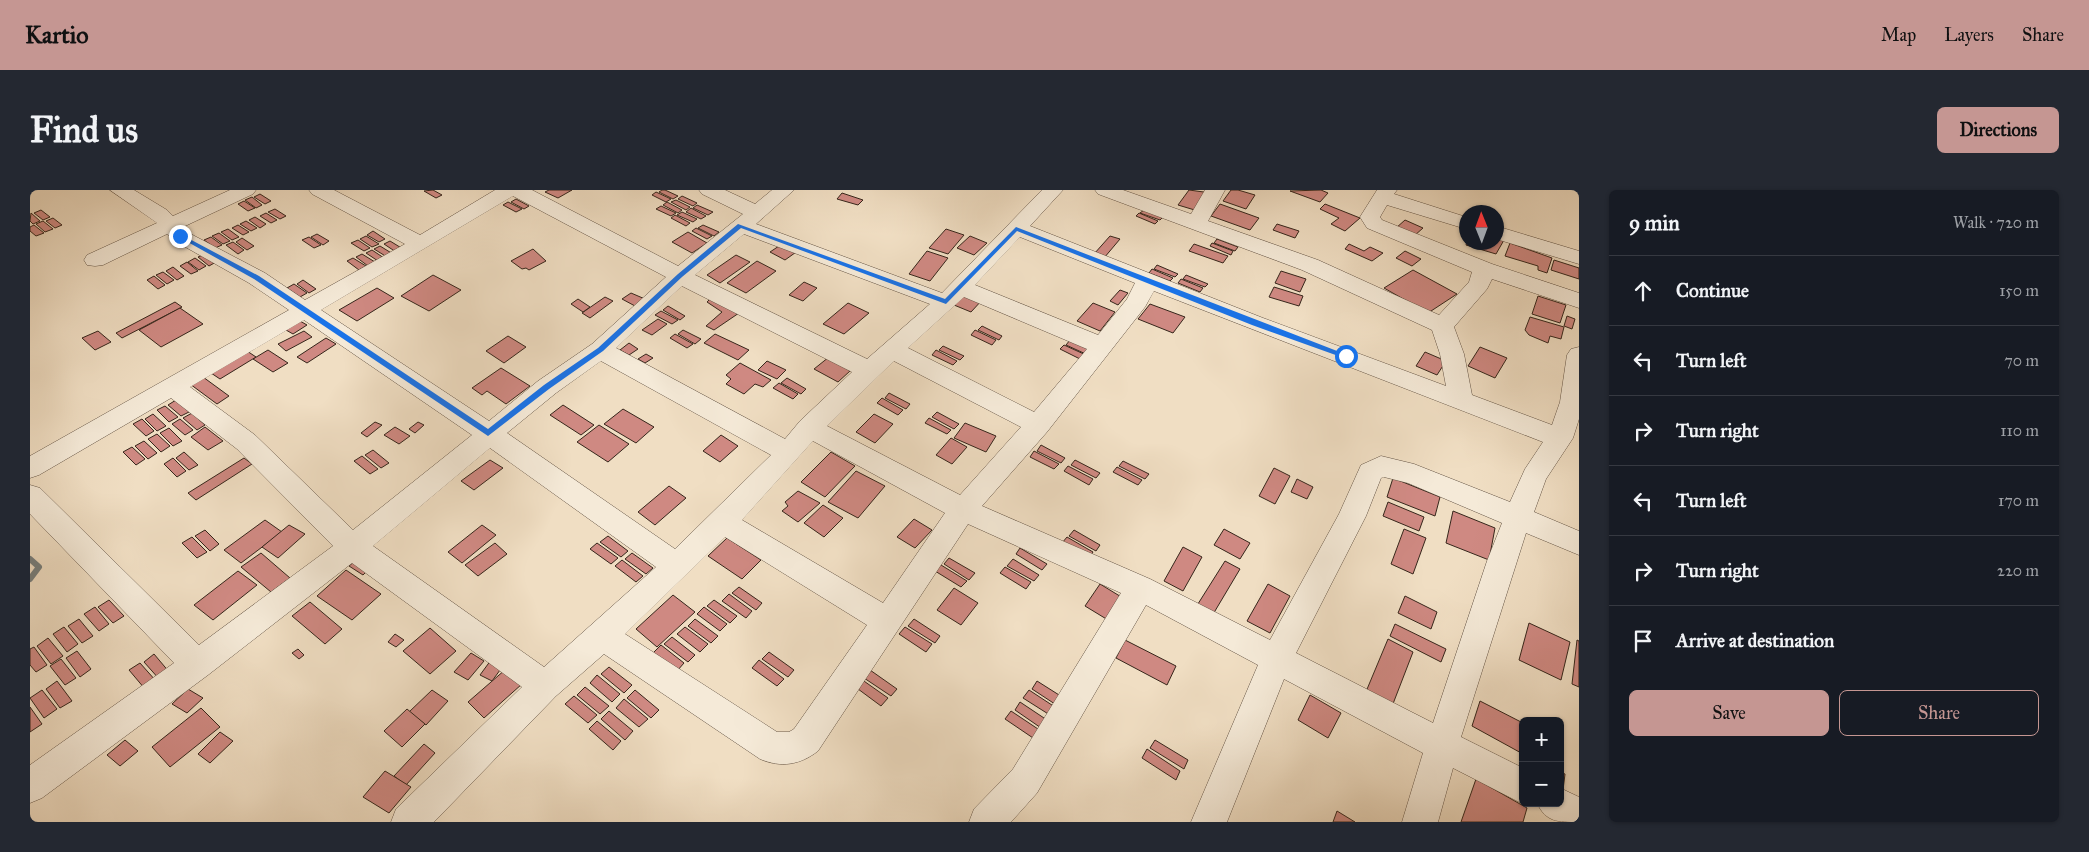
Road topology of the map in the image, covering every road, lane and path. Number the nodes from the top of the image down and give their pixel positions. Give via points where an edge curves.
1 (120, 190) edge
2 (246, 190) edge
3 (320, 190) edge
4 (509, 190) edge
5 (517, 190) edge
6 (709, 190) edge
7 (784, 190) edge
8 (1053, 190) edge
9 (1105, 190) edge
10 (1215, 190) edge
11 (1384, 194) edge
12 (748, 219) junction
13 (1459, 221) edge
14 (1196, 223) junction
15 (170, 225) junction
16 (1016, 228) junction
17 (1504, 235) edge
18 (420, 244) junction
19 (1579, 258) edge
20 (95, 260) dead end
21 (1484, 268) junction
22 (680, 276) junction
23 (1148, 280) junction
24 (953, 294) junction
25 (1579, 301) edge
26 (303, 311) junction
27 (1442, 326) junction
28 (1102, 346) junction
29 (600, 350) junction
30 (892, 350) junction
31 (1579, 355) edge
32 (869, 370) junction
33 (173, 387) junction
34 (1461, 400) junction
35 (1038, 425) junction
36 (809, 428) junction
37 (488, 433) junction
38 (1560, 438) junction
39 (789, 453) junction
40 (30, 468) edge
41 (30, 496) edge
42 (963, 510) junction
43 (1520, 517) junction
44 (723, 522) junction
45 (1579, 543) edge
46 (352, 547) junction
47 (676, 565) junction
48 (1140, 588) junction
49 (887, 622) junction
50 (602, 636) junction
51 (1276, 660) junction
52 (197, 665) junction
53 (544, 686) junction
54 (1442, 746) junction
55 (30, 786) edge
56 (1519, 786) edge
57 (1562, 807) edge
58 (1579, 816) edge
59 (409, 822) edge
60 (987, 822) edge
61 (1208, 822) edge
62 (1420, 822) edge

1 - 15 street via 160,214
2 - 15 street
3 - 18 street
4 - 18 street
5 - 22 street
6 - 12 street
7 - 12 street
8 - 16 street
9 - 14 street
10 - 14 street
11 - 13 street
11 - 21 street via 1370,217 1371,222
12 - 22 street
12 - 24 street
14 - 27 street via 1310,265
15 - 20 street
15 - 26 street via 180,236 257,278
16 - 23 street
16 - 24 street
17 - 19 street
18 - 26 street
21 - 25 street
21 - 27 street via 1479,284
22 - 29 street
22 - 32 street
23 - 28 street via 1136,302
23 - 34 street
24 - 28 street
24 - 30 street
26 - 33 street
26 - 37 street
27 - 34 street via 1452,354
28 - 35 street
29 - 37 street
29 - 39 street
30 - 32 street
30 - 35 street
31 - 38 street via 1572,402
32 - 36 street
33 - 40 street
33 - 46 street via 246,442
34 - 38 street
35 - 42 street
36 - 39 street
36 - 42 street
37 - 46 street
37 - 47 street
38 - 43 street via 1534,476
39 - 44 street
41 - 52 street
42 - 48 street
42 - 49 street
43 - 45 street
43 - 51 street via 1406,471 1381,466 1370,472 1352,516
43 - 54 street via 1501,561
44 - 47 street
44 - 49 street
46 - 52 street
46 - 53 street
47 - 50 street
48 - 51 street
48 - 60 street via 1025,781
49 - 50 street via 806,740 785,750 772,748
50 - 53 street
51 - 54 street
51 - 61 street
52 - 55 street
53 - 59 street
54 - 56 street
54 - 62 street
57 - 58 street

